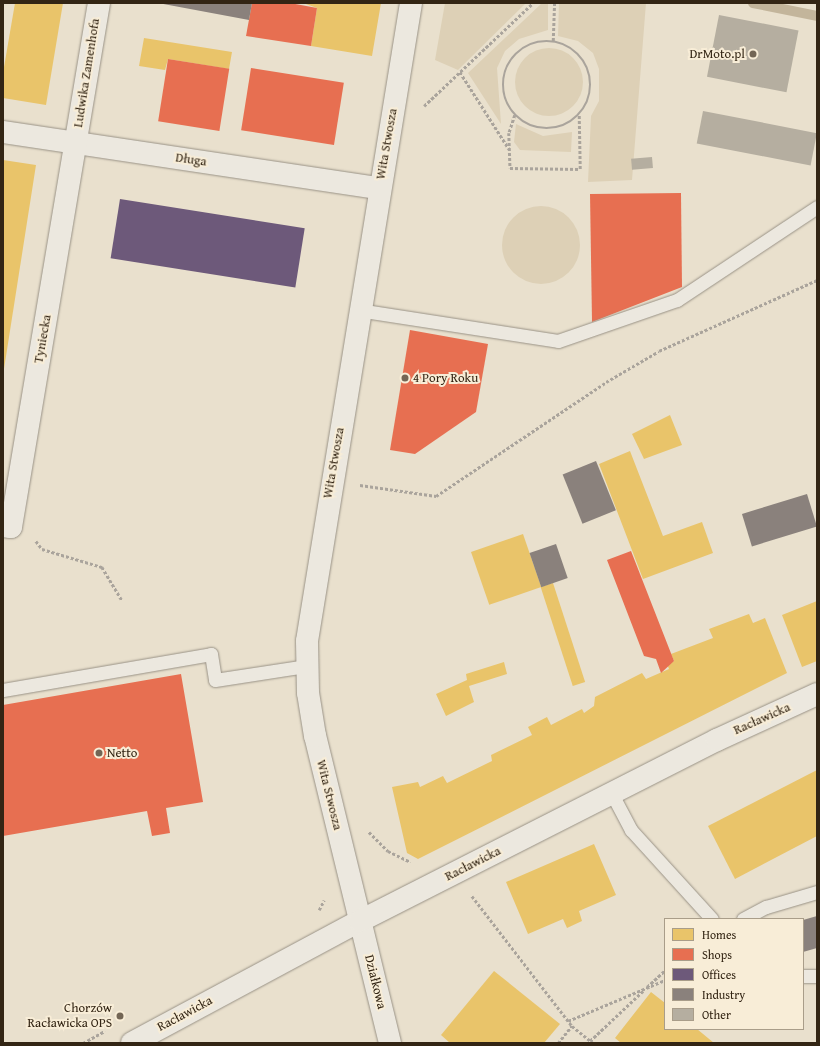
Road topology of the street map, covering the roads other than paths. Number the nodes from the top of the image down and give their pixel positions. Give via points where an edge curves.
1 (98, 3) edge
2 (411, 3) edge
3 (3, 132) edge
4 (76, 143) junction
5 (379, 188) junction
6 (817, 207) edge
7 (358, 310) junction
8 (7, 527) edge
9 (306, 666) junction
10 (3, 690) edge
11 (817, 694) edge
12 (612, 794) junction
13 (817, 892) edge
14 (711, 918) edge
15 (745, 918) edge
16 (360, 922) junction
17 (804, 976) edge
18 (817, 976) edge
19 (132, 1043) edge
20 (391, 1043) edge

1 - 4 street, Ludwika Zamenhofa
2 - 5 street, Wita Stwosza
3 - 4 street, Długa
4 - 5 street, Długa
4 - 8 street, Tyniecka
5 - 7 street, Wita Stwosza
6 - 7 lane via 677,300 558,341
7 - 9 street, Wita Stwosza via 309,616
9 - 10 lane via 215,680 211,654
9 - 16 street, Wita Stwosza via 315,736
11 - 12 street, Racławicka via 717,740
12 - 14 lane via 631,830
12 - 16 street, Racławicka
13 - 15 lane via 766,907
16 - 19 street, Racławicka
16 - 20 street, Działkowa
17 - 18 lane

